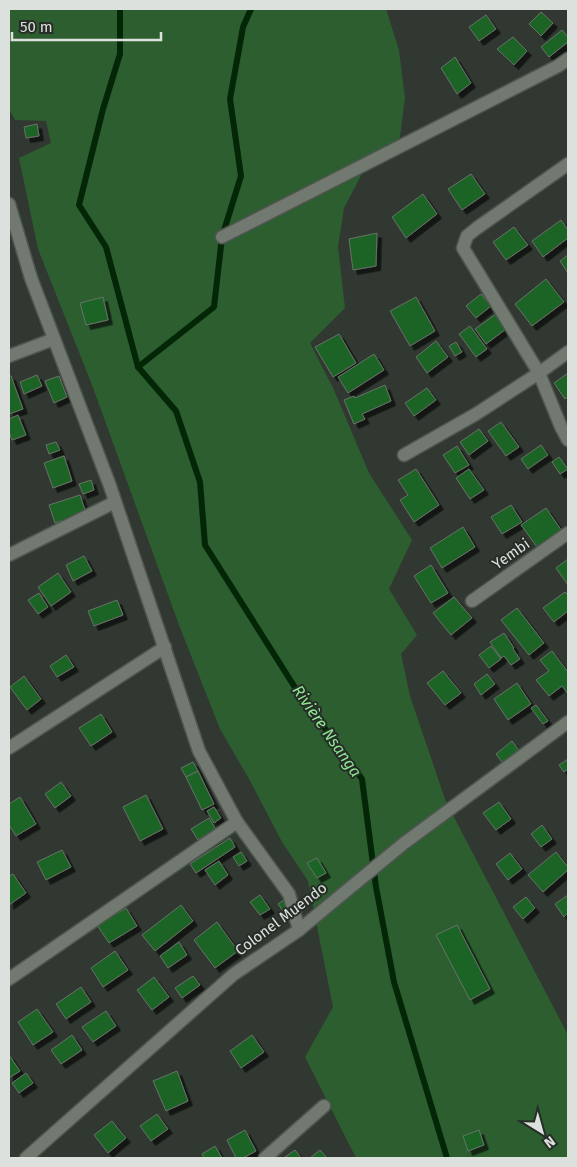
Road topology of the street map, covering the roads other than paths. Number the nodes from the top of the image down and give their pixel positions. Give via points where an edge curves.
1 (568, 59) edge
2 (568, 164) edge
3 (9, 204) edge
4 (222, 237) dead end
5 (54, 339) junction
6 (568, 352) edge
7 (9, 356) edge
8 (539, 373) junction
9 (568, 440) edge
10 (404, 455) dead end
11 (115, 502) junction
12 (568, 534) edge
13 (9, 555) edge
14 (472, 601) dead end
15 (165, 647) junction
16 (568, 722) edge
17 (9, 748) edge
18 (237, 822) junction
19 (299, 930) junction
20 (9, 979) edge
21 (324, 1106) dead end
22 (26, 1158) edge
23 (265, 1158) edge

1 - 4 street
2 - 8 street via 467,236 463,248
3 - 5 street via 30,278
5 - 7 street
5 - 11 street
6 - 8 street
8 - 9 street
8 - 10 street
11 - 13 street
11 - 15 street
12 - 14 street, Yembi
15 - 17 street
15 - 18 street via 199,751
16 - 19 street, Colonel Muendo via 403,844
18 - 19 street via 289,894
18 - 20 street
19 - 22 street, Colonel Muendo via 234,974
21 - 23 street

